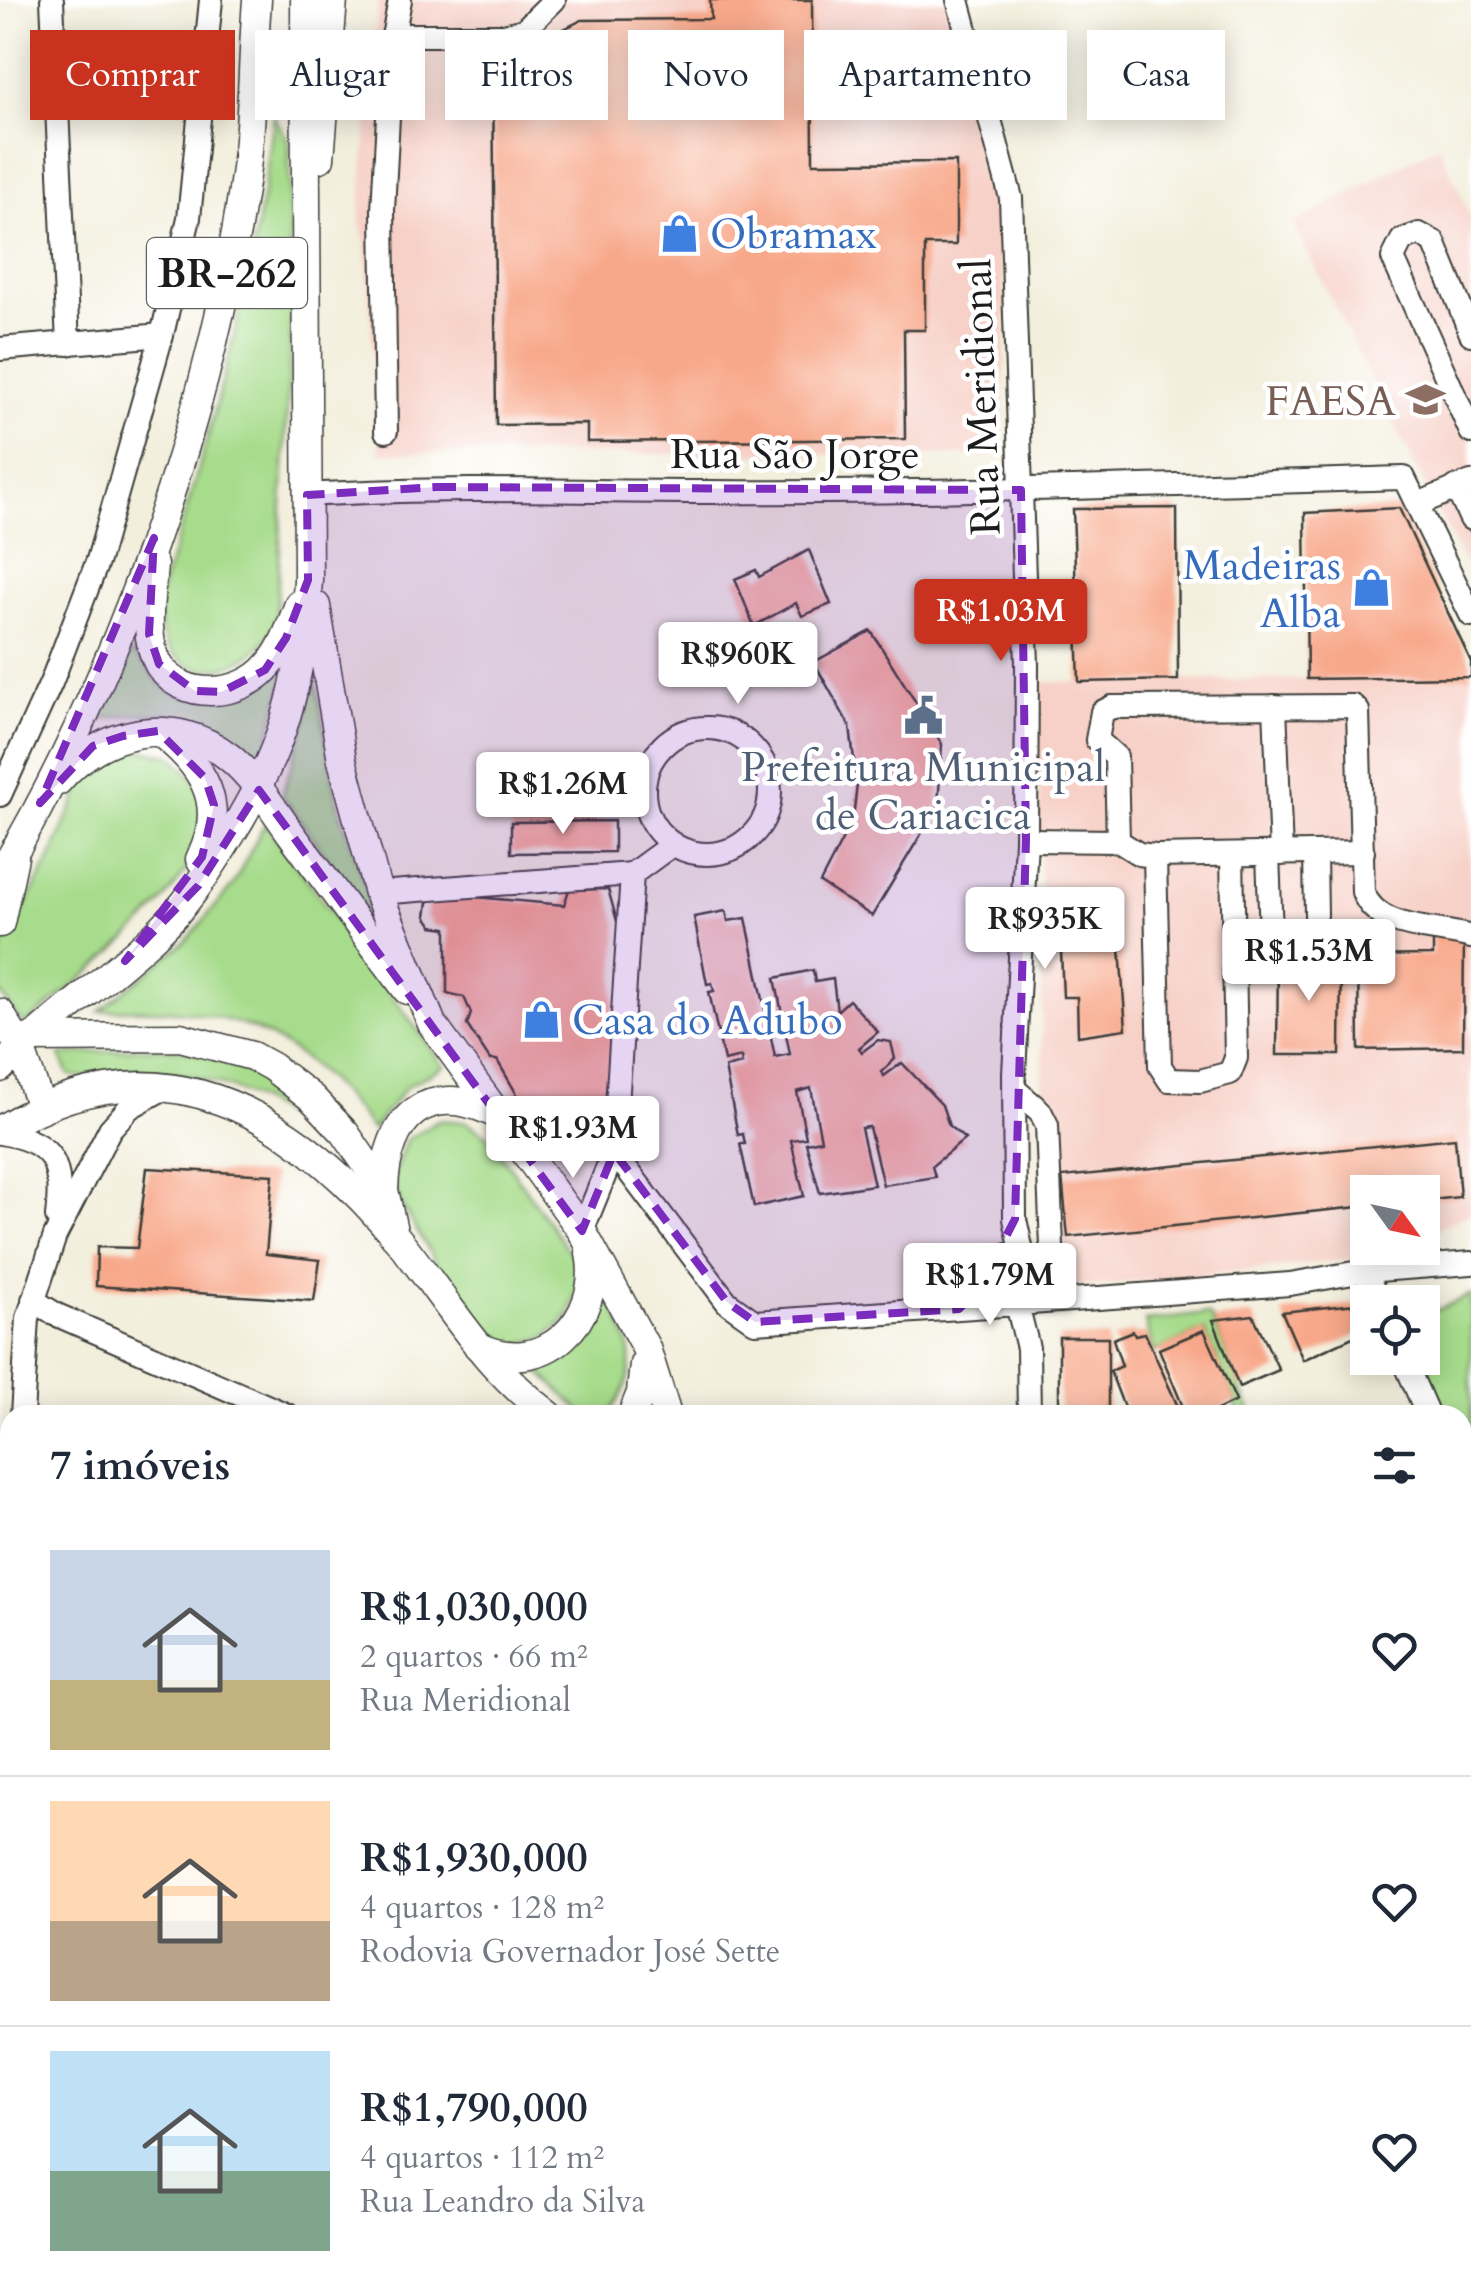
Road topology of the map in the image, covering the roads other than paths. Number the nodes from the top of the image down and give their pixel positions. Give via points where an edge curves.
1 (52, 0) edge
2 (212, 0) edge
3 (257, 0) edge
4 (306, 0) edge
5 (333, 0) edge
6 (346, 0) edge
7 (400, 0) edge
8 (554, 0) edge
9 (958, 0) edge
10 (331, 30) edge
11 (340, 30) edge
12 (393, 30) edge
13 (425, 36) edge
14 (325, 120) edge
15 (388, 120) edge
16 (308, 269) junction
17 (162, 334) junction
18 (1471, 334) edge
19 (68, 344) junction
20 (0, 349) edge
21 (386, 431) dead end
22 (1471, 432) edge
23 (1463, 485) edge
24 (1021, 490) junction
25 (307, 494) junction
26 (1418, 504) junction
27 (1471, 518) edge
28 (154, 538) junction
29 (308, 580) junction
30 (1471, 615) edge
31 (1275, 706) junction
32 (158, 731) junction
33 (259, 790) junction
34 (0, 795) edge
35 (40, 803) junction
36 (1026, 840) junction
37 (1118, 841) junction
38 (673, 844) junction
39 (15, 850) junction
40 (1363, 852) junction
41 (1316, 853) junction
42 (1274, 854) junction
43 (1232, 855) junction
44 (1154, 856) junction
45 (632, 874) junction
46 (0, 876) edge
47 (378, 892) junction
48 (1316, 915) dead end
49 (0, 923) edge
50 (1271, 936) dead end
51 (1471, 937) edge
52 (125, 961) junction
53 (0, 1013) edge
54 (432, 1024) junction
55 (16, 1051) edge
56 (166, 1088) junction
57 (1014, 1089) junction
58 (83, 1094) junction
59 (41, 1107) junction
60 (502, 1116) junction
61 (0, 1132) edge
62 (614, 1152) junction
63 (50, 1155) junction
64 (384, 1190) junction
65 (1014, 1218) junction
66 (582, 1230) junction
67 (55, 1236) junction
68 (395, 1236) junction
69 (1471, 1263) edge
70 (987, 1269) junction
71 (1028, 1269) junction
72 (1365, 1271) junction
73 (1371, 1285) edge
74 (33, 1300) junction
75 (1010, 1304) junction
76 (959, 1309) junction
77 (472, 1343) junction
78 (646, 1348) junction
79 (1410, 1375) edge
80 (23, 1405) edge
81 (265, 1405) edge
82 (539, 1405) edge
83 (636, 1405) edge
84 (664, 1405) edge
85 (1029, 1405) edge
86 (1424, 1405) edge

1 - 19 street
2 - 17 street via 189,218
3 - 28 main road, BR-262 via 240,206 216,336
4 - 16 main road, BR-262
5 - 10 main road, BR-262
6 - 11 street
7 - 12 street
8 - 13 street via 524,30
9 - 24 street, Rua Meridional via 1011,198
14 - 16 main road, BR-262
15 - 21 street
16 - 25 main road, BR-262
17 - 19 street
17 - 34 street via 98,560
18 - 22 street via 1434,242 1419,234 1402,240 1393,258
19 - 20 street
23 - 26 street
23 - 27 street
24 - 25 street, Rua São Jorge via 436,487
24 - 26 street, Rua São Jorge via 1404,478
24 - 36 street, Rua Meridional
25 - 29 main road, BR-262
26 - 30 street
28 - 29 main road via 150,634 159,664 195,691 221,692 266,670
28 - 35 main road, BR-262
29 - 33 main road, BR-262 via 296,692
29 - 47 main road via 342,760
31 - 37 street via 1112,706 1102,712 1097,740 1116,756
31 - 40 street via 1352,706 1358,712
31 - 42 street
32 - 33 main road via 208,743
32 - 35 main road via 93,746
32 - 52 main road via 205,778 214,805 212,830 202,857
33 - 52 main road, BR-262 via 198,886
33 - 54 main road
35 - 39 main road, BR-262
36 - 37 street
36 - 57 street, Rua Meridional
37 - 44 street
38 - 38 street via 704,854 724,852 756,830 770,787 747,741 730,732 691,730 658,752 644,788 646,808
38 - 45 street
39 - 46 main road, BR-262
39 - 49 main road
40 - 41 street
40 - 51 street via 1369,909 1386,920
41 - 42 street
41 - 48 street
42 - 43 street
42 - 50 street
43 - 44 street
43 - 44 street via 1236,1058 1230,1073 1200,1081 1169,1080 1160,1066
45 - 47 street
45 - 62 street
47 - 54 main road
52 - 55 main road, BR-262
53 - 55 main road
54 - 60 main road
55 - 58 main road
55 - 59 main road
55 - 64 main road via 180,1037 252,1056 312,1098
56 - 58 main road
56 - 67 street via 130,1108 110,1129
56 - 68 main road via 226,1100 268,1121 327,1166
57 - 65 street, Rua Meridional
57 - 71 street via 1047,1124 1052,1247
58 - 59 main road
59 - 61 main road
59 - 63 street
60 - 64 main road via 451,1099 414,1111 391,1139
60 - 66 main road
61 - 63 street via 41,1145
62 - 66 street
62 - 76 street via 727,1302 756,1322
63 - 67 street via 62,1182
64 - 68 main road
65 - 70 street
65 - 71 street
66 - 77 main road via 593,1269 591,1290 562,1340 522,1358
66 - 78 main road
67 - 74 street
68 - 77 main road
69 - 72 street
70 - 71 street via 1003,1256
70 - 75 street via 987,1293
70 - 76 street
71 - 75 street via 1029,1294
72 - 73 street
72 - 75 street via 1290,1284
74 - 80 street
74 - 81 street
75 - 76 street
75 - 85 street via 1028,1348
77 - 82 main road
78 - 83 main road
78 - 84 main road
79 - 86 street

